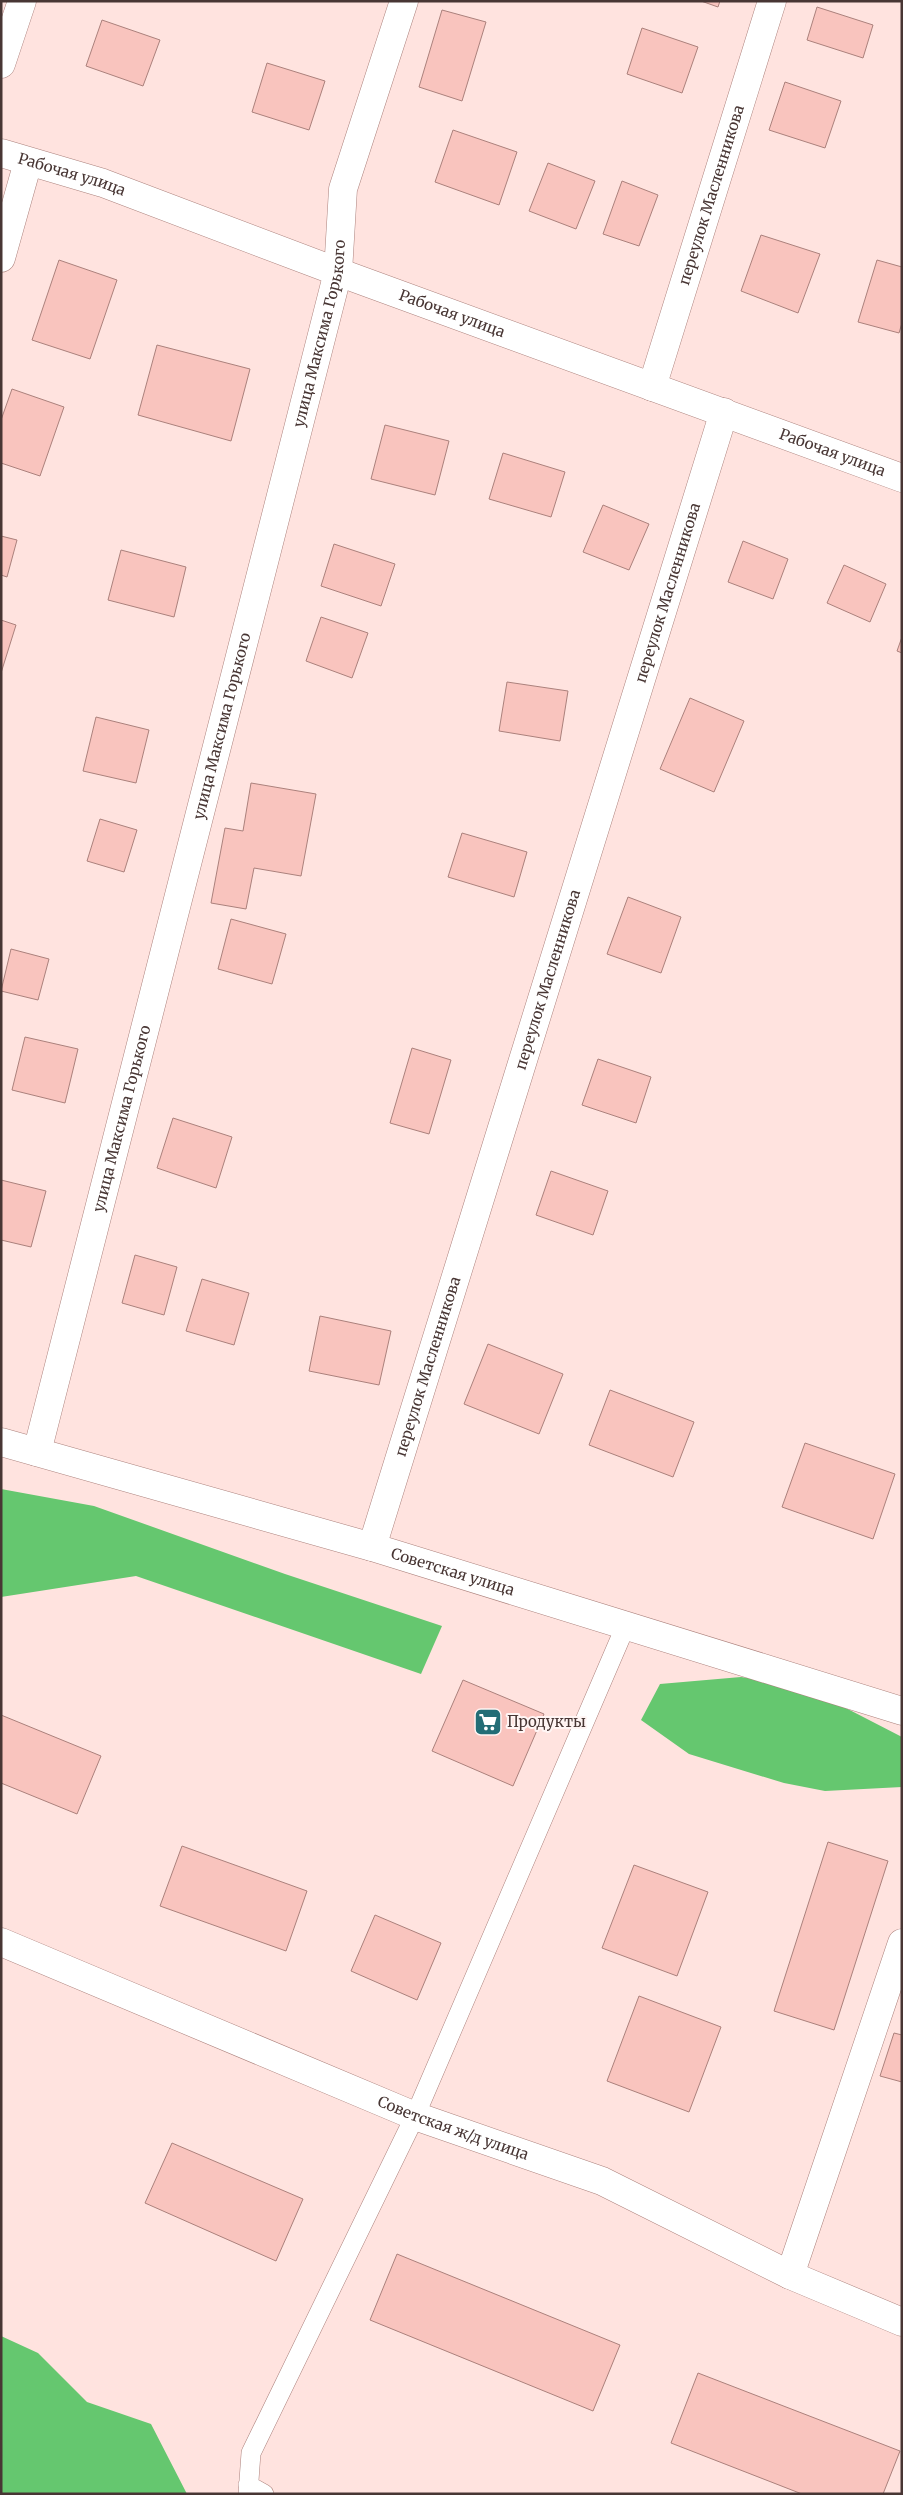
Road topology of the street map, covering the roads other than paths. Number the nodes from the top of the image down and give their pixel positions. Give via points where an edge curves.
1 (22, 1) edge
2 (404, 1) edge
3 (772, 1) edge
4 (1, 64) edge
5 (1, 153) edge
6 (28, 162) junction
7 (1, 258) edge
8 (338, 272) junction
9 (652, 387) junction
10 (724, 412) junction
11 (902, 478) edge
12 (1, 1442) edge
13 (37, 1452) junction
14 (372, 1547) junction
15 (626, 1625) junction
16 (902, 1711) edge
17 (1, 1942) edge
18 (902, 1943) edge
19 (415, 2116) junction
20 (790, 2275) junction
21 (902, 2322) edge
22 (254, 2491) edge

1 - 4 street
2 - 8 street, улица Максима Горького via 343,189
3 - 9 street, переулок Масленникова
5 - 6 street, Рабочая улица
6 - 7 street
6 - 8 street, Рабочая улица via 103,183
8 - 9 street, Рабочая улица
8 - 13 street, улица Максима Горького
9 - 10 street, Рабочая улица
10 - 11 street, Рабочая улица
10 - 14 street, переулок Масленникова
12 - 13 street, Советская улица
13 - 14 street, Советская улица
14 - 15 street, Советская улица
15 - 16 street, Советская улица
15 - 19 lane
17 - 19 street, Советская ж/д улица
18 - 20 street
19 - 20 street, Советская ж/д улица via 602,2181
19 - 22 lane via 251,2453
20 - 21 street, Советская ж/д улица

